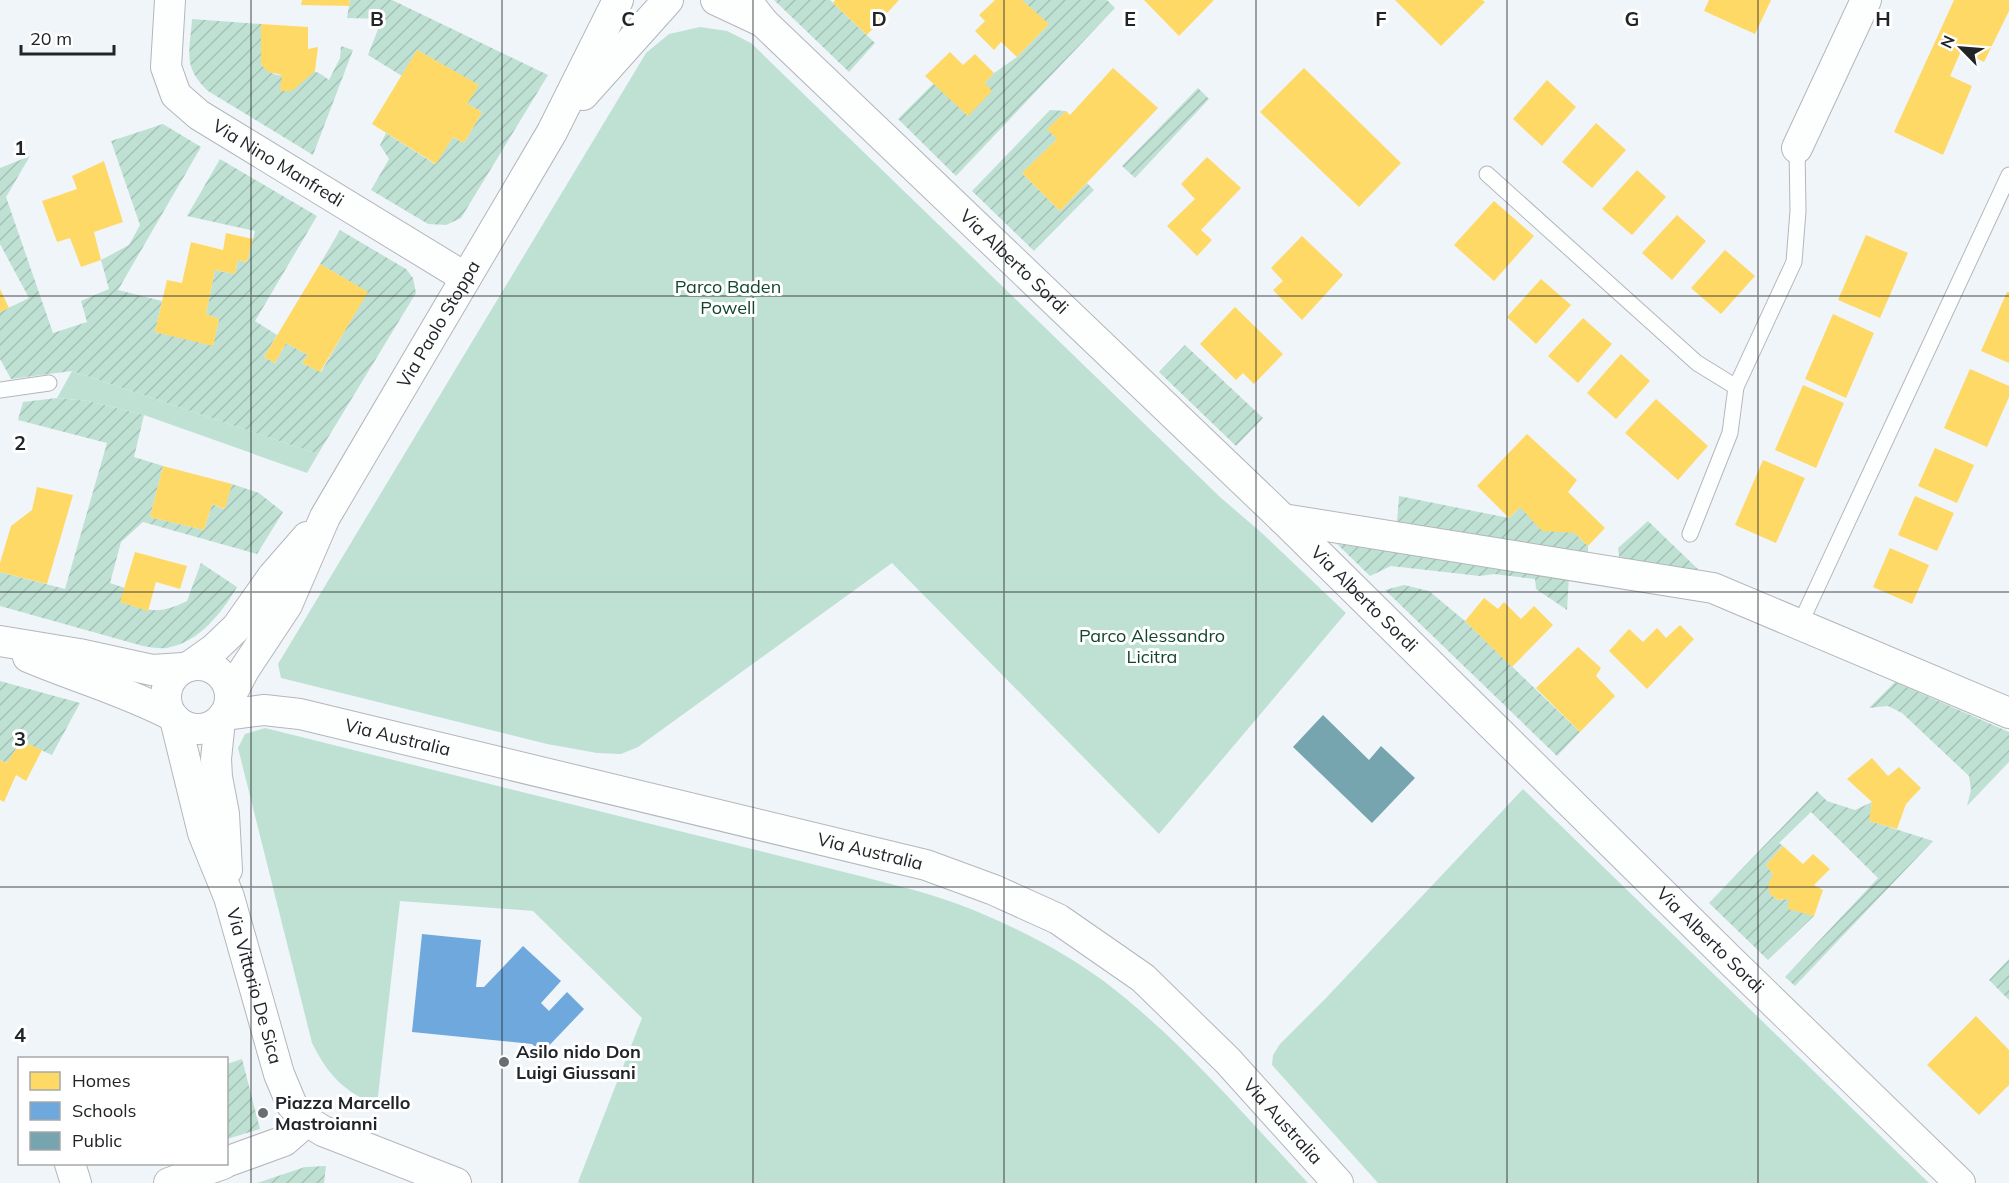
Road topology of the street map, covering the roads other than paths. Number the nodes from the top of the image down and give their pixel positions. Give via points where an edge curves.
1 (170, 0) edge
2 (618, 0) edge
3 (668, 0) edge
4 (716, 0) edge
5 (1866, 0) edge
6 (754, 11) edge
7 (552, 132) junction
8 (1797, 148) joint
9 (1487, 174) dead end
10 (2009, 176) edge
11 (466, 278) junction
12 (49, 383) dead end
13 (1736, 387) junction
14 (0, 390) edge
15 (325, 517) junction
16 (1283, 519) junction
17 (1690, 534) dead end
18 (1800, 624) junction
19 (0, 643) edge
20 (186, 667) junction
21 (227, 699) junction
22 (2009, 713) edge
23 (173, 717) junction
24 (229, 897) junction
25 (307, 1121) junction
26 (228, 1162) edge
27 (70, 1165) edge
28 (219, 1165) edge
29 (76, 1183) edge
30 (169, 1183) edge
31 (456, 1183) edge
32 (1338, 1183) edge
33 (1960, 1183) edge

1 - 11 street, Via Nino Manfredi via 166,67 176,95 199,115
2 - 7 street, Via Paolo Stoppa
3 - 7 street, Via Paolo Stoppa
4 - 6 street, Via Alberto Sordi
5 - 8 street
6 - 16 street, Via Alberto Sordi
7 - 11 street, Via Paolo Stoppa
8 - 13 lane via 1794,262
9 - 13 lane via 1697,363
10 - 18 lane
11 - 15 street, Via Paolo Stoppa
12 - 14 lane
13 - 17 lane via 1731,433
15 - 20 street via 273,576 237,627 214,649
15 - 21 street via 287,605
16 - 18 street via 1713,588
16 - 33 street, Via Alberto Sordi
18 - 22 street
19 - 20 street via 153,670
19 - 23 street
20 - 21 street via 202,664 214,669
20 - 23 street via 168,684 167,705
21 - 23 street via 210,726 197,729
21 - 24 street via 216,759
21 - 32 street, Via Australia via 926,864 994,890 1058,919 1143,978 1227,1061
23 - 24 street via 203,833
24 - 25 street, Via Vittorio De Sica via 279,1074 292,1105
25 - 26 street via 284,1141
25 - 31 street, Via Vittorio De Sica via 323,1131
27 - 29 street
28 - 30 street

